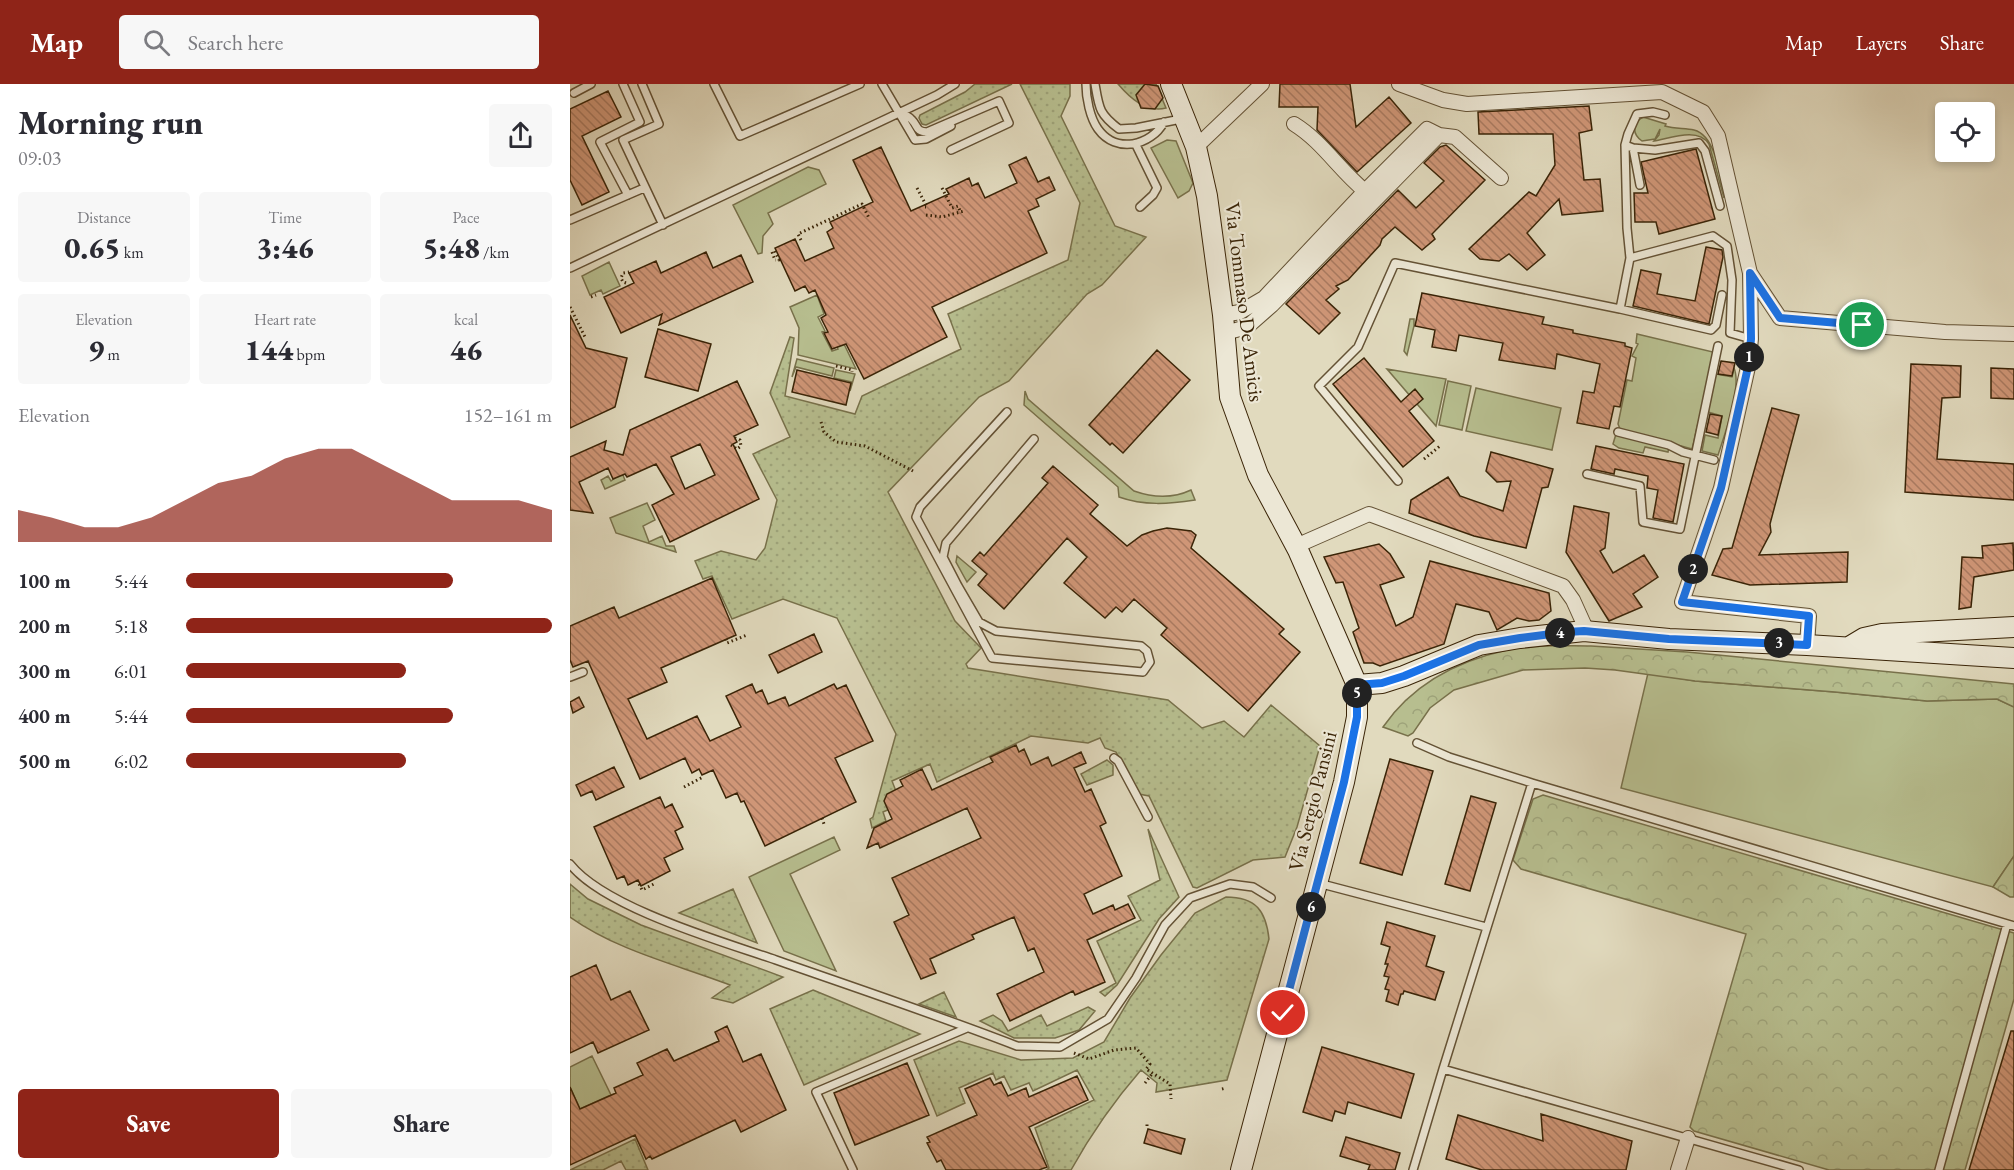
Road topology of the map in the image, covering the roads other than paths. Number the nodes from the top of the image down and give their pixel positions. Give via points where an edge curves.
1 (591, 84) edge
2 (623, 84) edge
3 (642, 84) edge
4 (714, 84) edge
5 (860, 84) edge
6 (882, 84) edge
7 (956, 84) edge
8 (1086, 84) edge
9 (1095, 84) edge
10 (1172, 84) edge
11 (1262, 84) edge
12 (1399, 84) edge
13 (574, 93) dead end
14 (990, 105) junction
15 (913, 106) junction
16 (899, 112) junction
17 (1665, 115) dead end
18 (912, 118) junction
19 (1184, 118) junction
20 (1164, 122) junction
21 (1294, 124) dead end
22 (1439, 135) junction
23 (1136, 145) junction
24 (1629, 146) junction
25 (1196, 147) junction
26 (951, 150) dead end
27 (1501, 178) dead end
28 (1640, 185) dead end
29 (644, 188) junction
30 (1365, 191) junction
31 (628, 195) junction
32 (1720, 206) dead end
33 (1140, 207) dead end
34 (570, 220) edge
35 (663, 225) junction
36 (1630, 258) junction
37 (570, 268) edge
38 (1750, 273) junction
39 (1722, 295) dead end
40 (1620, 309) junction
41 (1224, 324) junction
42 (2014, 333) edge
43 (1751, 339) junction
44 (1718, 346) dead end
45 (1006, 412) dead end
46 (1618, 432) dead end
47 (1034, 439) dead end
48 (1695, 455) junction
49 (1714, 460) dead end
50 (1587, 474) dead end
51 (1398, 481) dead end
52 (1297, 548) junction
53 (2014, 627) edge
54 (1586, 631) junction
55 (1807, 645) junction
56 (1848, 648) junction
57 (2014, 658) edge
58 (583, 672) dead end
59 (570, 677) edge
60 (1357, 685) junction
61 (1417, 743) dead end
62 (1114, 758) dead end
63 (1532, 783) junction
64 (1148, 817) dead end
65 (570, 864) edge
66 (1317, 883) junction
67 (1271, 898) dead end
68 (2011, 925) edge
69 (1486, 927) junction
70 (968, 1028) junction
71 (1443, 1069) junction
72 (1688, 1138) junction
73 (853, 1170) edge
74 (1241, 1170) edge
75 (1413, 1170) edge
76 (1678, 1170) edge
77 (1799, 1170) edge
78 (1939, 1170) edge

1 - 13 lane
2 - 31 lane via 640,122 600,142
3 - 29 lane via 659,123 623,140
4 - 5 lane via 740,136
6 - 16 lane
7 - 15 lane
8 - 23 lane via 1098,130 1114,142
9 - 20 lane via 1102,114 1119,129
10 - 19 main road, Via Tommaso De Amicis
11 - 25 street
12 - 38 street via 1467,105 1662,92 1703,112 1718,136
14 - 16 lane via 926,139 915,140
14 - 18 lane via 927,132 917,129
14 - 26 lane via 999,101 1009,123
15 - 16 lane
15 - 18 lane
16 - 18 lane
16 - 35 lane
17 - 24 lane via 1637,114 1628,134
19 - 20 lane
19 - 25 main road, Via Tommaso De Amicis
20 - 23 lane via 1158,133
21 - 30 street via 1312,136
22 - 27 street via 1455,137
22 - 30 street via 1427,129
22 - 41 street via 1247,327
23 - 33 lane via 1157,188
24 - 28 lane
24 - 32 lane via 1655,150 1699,143 1705,151
24 - 36 lane
25 - 41 main road, Via Tommaso De Amicis via 1207,196
29 - 31 lane
29 - 35 lane
30 - 41 street via 1264,298
31 - 34 lane
35 - 37 lane
36 - 40 lane
36 - 43 lane via 1713,236 1726,246 1732,280 1730,333
38 - 42 street via 1780,318 1945,332
38 - 43 street
39 - 40 lane via 1716,325 1711,330
40 - 51 lane via 1395,263 1358,347 1319,386
41 - 52 main road, Via Tommaso De Amicis via 1230,397 1258,475
43 - 55 street via 1721,488 1682,602 1809,616
44 - 48 lane
45 - 47 lane via 920,507 916,517 992,658 1143,672 1150,662 1147,651 1140,646 996,631 979,622 943,557 946,543
46 - 48 lane
48 - 49 lane
48 - 50 lane via 1680,529 1643,522 1640,486
52 - 54 street via 1370,519 1562,588
52 - 60 main road, Via Tommaso De Amicis
53 - 56 main road via 1882,634 1864,638
54 - 55 main road
54 - 60 main road via 1479,645 1404,676
55 - 56 main road
56 - 57 main road
58 - 59 lane
60 - 66 main road, Via Sergio Pansini via 1357,717 1344,782
61 - 63 lane
62 - 64 lane
63 - 68 lane
63 - 69 lane
65 - 70 lane via 608,894 672,923
66 - 69 lane
66 - 74 main road, Via Sergio Pansini
67 - 70 lane via 1253,887 1230,884 1190,898 1165,925 1108,1019 1060,1047 1017,1046
68 - 78 lane
69 - 71 lane
70 - 73 lane via 816,1092
71 - 72 lane
71 - 75 lane
72 - 76 street
72 - 77 lane

